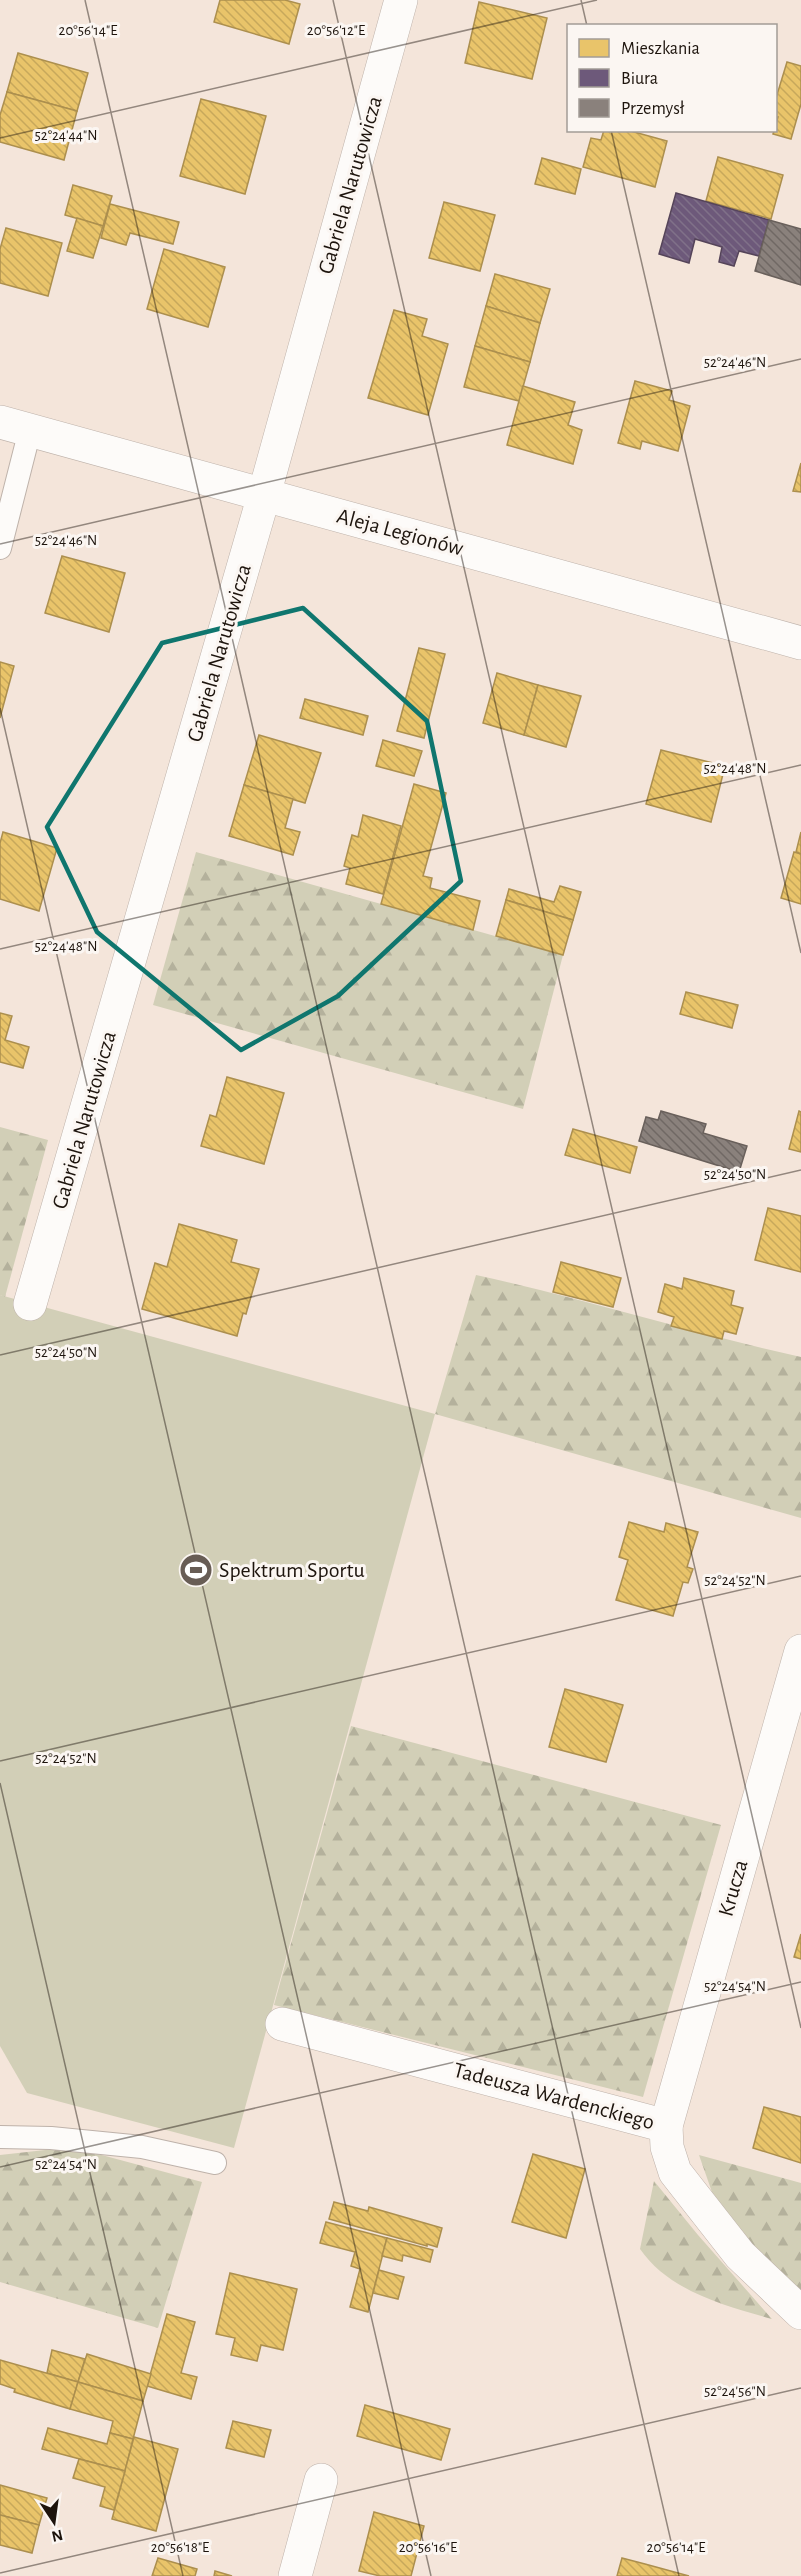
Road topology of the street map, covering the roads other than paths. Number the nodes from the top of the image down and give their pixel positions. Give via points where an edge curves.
1 (401, 0) edge
2 (15, 426) edge
3 (264, 495) junction
4 (0, 548) edge
5 (801, 643) edge
6 (30, 1304) dead end
7 (801, 1652) edge
8 (282, 2024) dead end
9 (666, 2126) junction
10 (0, 2137) edge
11 (215, 2163) dead end
12 (801, 2313) edge
13 (321, 2480) dead end
14 (295, 2576) edge

1 - 3 street, Gabriela Narutowicza
2 - 3 street, Aleja Legionów
2 - 4 lane
3 - 5 street, Aleja Legionów
3 - 6 street, Gabriela Narutowicza
7 - 9 street, Krucza
8 - 9 street, Tadeusza Wardenckiego
9 - 12 street, Tadeusza Wardenckiego via 667,2147 675,2172 740,2255
10 - 11 lane via 142,2147
13 - 14 street

